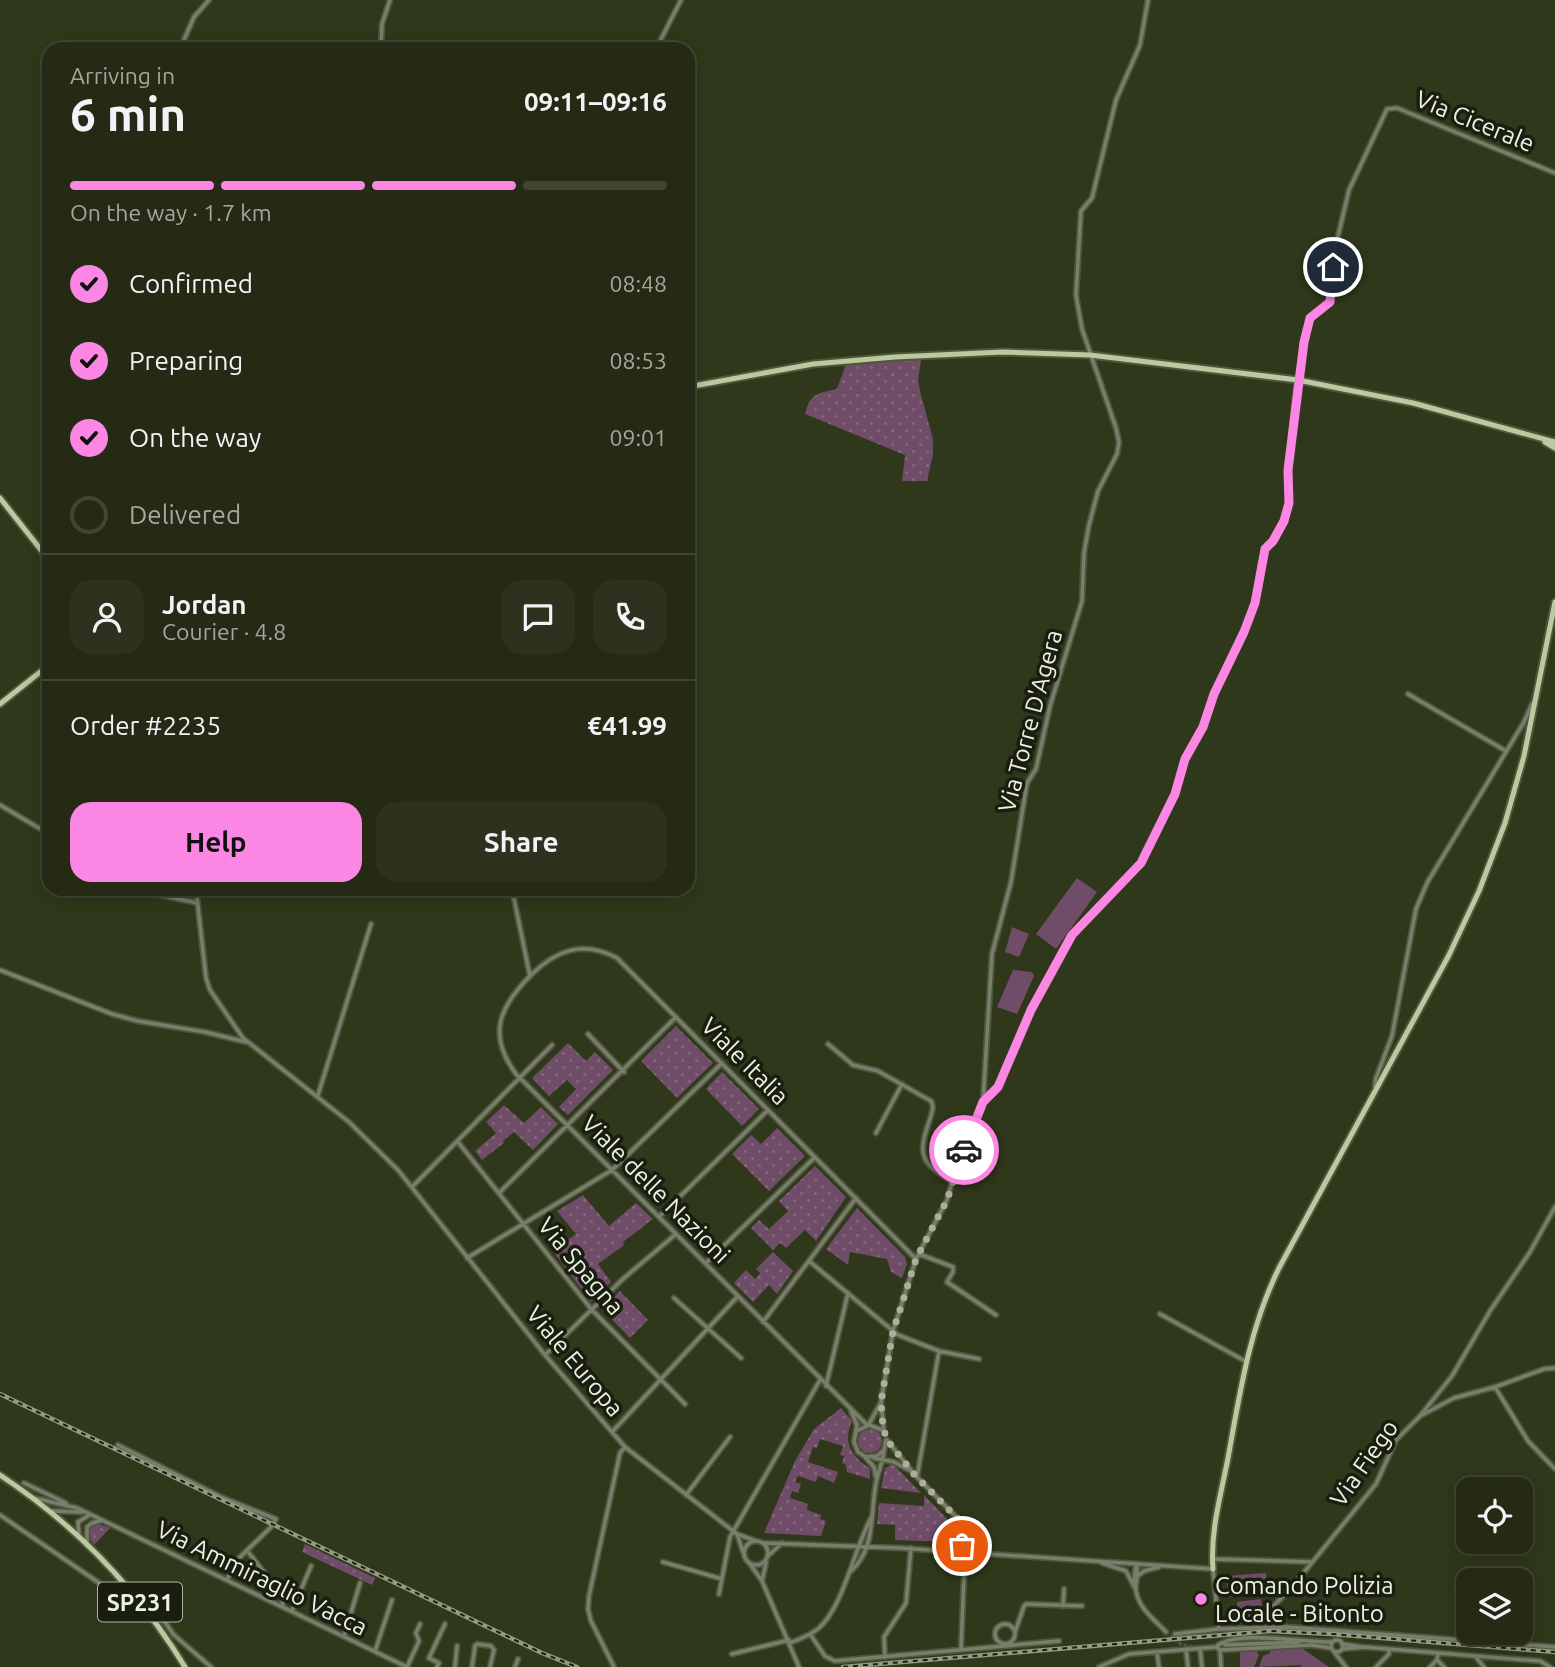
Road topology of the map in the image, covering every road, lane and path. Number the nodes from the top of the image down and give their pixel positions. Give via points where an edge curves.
1 (209, 0) edge
2 (390, 0) edge
3 (681, 0) edge
4 (1148, 0) edge
5 (183, 42) edge
6 (381, 42) edge
7 (660, 42) edge
8 (1555, 173) edge
9 (1090, 355) junction
10 (1298, 380) junction
11 (695, 386) edge
12 (1539, 439) junction
13 (1555, 442) edge
14 (1555, 448) edge
15 (0, 498) edge
16 (42, 551) edge
17 (1555, 602) edge
18 (42, 671) edge
19 (1408, 694) dead end
20 (1536, 696) junction
21 (0, 704) edge
22 (1506, 751) junction
23 (0, 805) edge
24 (42, 830) edge
25 (165, 896) edge
26 (196, 896) edge
27 (513, 896) edge
28 (197, 903) junction
29 (371, 924) dead end
30 (0, 970) edge
31 (530, 976) junction
32 (677, 1017) junction
33 (588, 1034) dead end
34 (248, 1043) junction
35 (828, 1044) dead end
36 (552, 1045) dead end
37 (722, 1063) junction
38 (624, 1072) junction
39 (520, 1078) junction
40 (902, 1084) junction
41 (1375, 1093) junction
42 (317, 1097) junction
43 (983, 1102) junction
44 (768, 1110) junction
45 (568, 1126) junction
46 (876, 1133) dead end
47 (458, 1142) junction
48 (815, 1157) junction
49 (612, 1170) junction
50 (952, 1182) junction
51 (412, 1187) junction
52 (499, 1193) junction
53 (856, 1198) junction
54 (1555, 1207) edge
55 (659, 1217) junction
56 (523, 1223) junction
57 (677, 1234) junction
58 (919, 1254) junction
59 (467, 1258) junction
60 (916, 1259) junction
61 (809, 1261) junction
62 (706, 1263) junction
63 (849, 1293) junction
64 (738, 1296) junction
65 (674, 1298) dead end
66 (592, 1310) junction
67 (1160, 1314) dead end
68 (996, 1315) dead end
69 (764, 1322) junction
70 (708, 1329) junction
71 (893, 1331) junction
72 (939, 1351) junction
73 (545, 1355) junction
74 (741, 1358) dead end
75 (979, 1359) dead end
76 (1245, 1361) junction
77 (1555, 1368) edge
78 (820, 1380) junction
79 (661, 1382) junction
80 (826, 1385) junction
81 (1495, 1387) junction
82 (881, 1402) junction
83 (685, 1405) dead end
84 (849, 1408) junction
85 (1420, 1416) junction
86 (868, 1425) junction
87 (857, 1431) junction
88 (612, 1432) junction
89 (884, 1433) junction
90 (730, 1437) dead end
91 (887, 1440) junction
92 (118, 1445) dead end
93 (625, 1447) junction
94 (884, 1450) junction
95 (863, 1455) junction
96 (869, 1457) junction
97 (883, 1460) junction
98 (1555, 1468) edge
99 (0, 1475) edge
100 (915, 1475) junction
101 (876, 1479) junction
102 (24, 1483) dead end
103 (686, 1495) junction
104 (32, 1497) junction
105 (77, 1508) junction
106 (49, 1510) junction
107 (0, 1515) edge
108 (90, 1515) junction
109 (954, 1515) junction
110 (871, 1518) junction
111 (103, 1521) junction
112 (735, 1533) junction
113 (960, 1534) junction
114 (79, 1536) junction
115 (755, 1541) junction
116 (87, 1543) junction
117 (763, 1543) junction
118 (782, 1543) junction
119 (857, 1546) junction
120 (868, 1546) junction
121 (911, 1548) junction
122 (946, 1550) junction
123 (965, 1552) junction
124 (971, 1552) junction
125 (249, 1553) dead end
126 (744, 1555) junction
127 (767, 1558) junction
128 (1212, 1559) junction
129 (1092, 1560) junction
130 (663, 1562) dead end
131 (1313, 1562) junction
132 (750, 1564) junction
133 (1136, 1564) junction
134 (311, 1566) dead end
135 (1165, 1566) junction
136 (1213, 1569) junction
137 (849, 1574) junction
138 (1137, 1578) junction
139 (722, 1579) junction
140 (227, 1580) junction
141 (762, 1581) junction
142 (287, 1584) dead end
143 (360, 1584) dead end
144 (1063, 1589) dead end
145 (1136, 1590) junction
146 (719, 1594) dead end
147 (298, 1598) junction
148 (392, 1600) dead end
149 (1063, 1605) junction
150 (1082, 1606) dead end
151 (283, 1607) junction
152 (292, 1611) junction
153 (150, 1615) junction
154 (420, 1624) dead end
155 (445, 1624) dead end
156 (1256, 1628) junction
157 (1219, 1629) junction
158 (1015, 1632) junction
159 (1166, 1632) tunnel mouth
160 (810, 1634) junction
161 (1175, 1634) dead end
162 (344, 1636) junction
163 (789, 1641) junction
164 (1059, 1641) dead end
165 (1309, 1643) junction
166 (1007, 1645) junction
167 (1225, 1645) dead end
168 (457, 1646) dead end
169 (1332, 1647) junction
170 (1342, 1647) junction
171 (1555, 1647) edge
172 (1200, 1648) junction
173 (961, 1649) junction
174 (1186, 1649) junction
175 (1218, 1649) junction
176 (1389, 1650) junction
177 (1157, 1651) junction
178 (375, 1652) junction
179 (732, 1654) dead end
180 (1438, 1654) junction
181 (1475, 1656) junction
182 (885, 1657) junction
183 (518, 1659) dead end
184 (1437, 1660) junction
185 (1381, 1662) junction
186 (186, 1667) edge
187 (211, 1667) edge
188 (407, 1667) edge
189 (438, 1667) edge
190 (455, 1667) edge
191 (472, 1667) edge
192 (490, 1667) edge
193 (514, 1667) edge
194 (614, 1667) edge
195 (799, 1667) edge
196 (1099, 1667) edge
197 (1159, 1667) edge
198 (1188, 1667) edge
199 (1202, 1667) edge
200 (1221, 1667) edge
201 (1346, 1667) edge
202 (1376, 1667) edge
203 (1386, 1667) edge
204 (1430, 1667) edge
205 (1444, 1667) edge
206 (1484, 1667) edge
207 (1549, 1667) edge

1 - 5 street via 194,16
2 - 6 street
3 - 7 street
4 - 9 street, Via Torre D'Agera via 1140,45 1116,100 1092,198 1082,211 1076,295
8 - 10 street, Via Cicerale via 1397,108 1387,109 1349,190 1334,253 1330,302 1310,318
9 - 10 main road
9 - 11 main road via 1003,352 895,357 813,364
9 - 43 street, Via Torre D'Agera via 1119,442 1098,491 1084,553 1082,601 1022,806 1011,882 992,954
10 - 12 main road via 1413,403
10 - 43 street, Via Cicerale via 1289,503 1265,549 1255,603 1185,759 1175,794 1141,863 1072,935 1031,1010 998,1087
12 - 13 main road
12 - 14 main road
15 - 16 main road
17 - 20 main road
18 - 21 main road
19 - 22 street
20 - 22 street
20 - 41 main road via 1513,796 1479,891
22 - 41 street via 1416,909 1392,1036
23 - 24 street
25 - 28 street
26 - 28 street
27 - 31 street
28 - 34 street via 210,990
29 - 42 street
30 - 34 street via 111,1014
31 - 32 street, Viale Italia via 567,950 601,951 622,962
31 - 39 street, Viale delle Nazioni via 512,995 500,1021 504,1056
32 - 37 street, Viale Italia
32 - 38 street
33 - 38 street
34 - 42 street, Viale Europa
35 - 40 street via 853,1065
36 - 39 street
37 - 44 street, Viale Italia
37 - 49 street
38 - 45 street
39 - 45 street, Viale delle Nazioni
39 - 47 street
40 - 46 street
40 - 50 street via 933,1104 923,1156 926,1164
41 - 76 main road via 1269,1287
42 - 51 street, Viale Europa via 358,1130
43 - 50 street, Via Torre D'Agera
44 - 48 street, Viale Italia
44 - 55 street
45 - 49 street, Viale delle Nazioni
45 - 52 street
47 - 51 street
47 - 52 street, Via Spagna
48 - 53 street, Viale Italia
48 - 62 street
49 - 55 street, Viale delle Nazioni
49 - 56 street
50 - 58 street, Via Torre D'Agera
51 - 59 street, Viale Europa
52 - 56 street, Via Spagna
53 - 60 street, Viale Italia
53 - 61 street
54 - 85 street via 1452,1376
55 - 57 street, Viale delle Nazioni
56 - 59 street
56 - 66 street, Via Spagna
57 - 62 street, Viale delle Nazioni
57 - 66 street
58 - 60 street, Via Torre D'Agera
58 - 68 street via 953,1267 947,1282
59 - 73 street, Viale Europa
60 - 71 street, Via Torre D'Agera
61 - 63 street
61 - 69 street
62 - 64 street, Viale delle Nazioni
63 - 71 street
63 - 80 street
64 - 69 street, Viale delle Nazioni
64 - 70 street
65 - 70 street
66 - 73 street
66 - 79 street, Via Spagna
67 - 76 street
69 - 78 street, Viale delle Nazioni
70 - 74 street
70 - 79 street
71 - 72 street
71 - 82 street, Via Torre D'Agera
72 - 75 street
72 - 100 street
73 - 88 street, Viale Europa
76 - 128 main road
77 - 81 street
78 - 80 street, Viale delle Nazioni
78 - 112 street
79 - 83 street, Via Spagna
79 - 88 street
80 - 84 street, Viale delle Nazioni
81 - 85 street via 1454,1398
81 - 98 street via 1528,1441
82 - 86 street
82 - 89 street
84 - 86 street, Viale delle Nazioni
84 - 87 street, Viale delle Nazioni
85 - 131 street, Via Fiego via 1396,1440 1376,1484
86 - 87 street
86 - 89 street via 878,1426
87 - 95 street via 854,1442
88 - 93 street, Viale Europa
89 - 91 street
90 - 103 street
91 - 94 street
91 - 100 street
92 - 140 street via 276,1519 237,1560
93 - 103 street, Viale Europa
93 - 194 street via 620,1453 588,1609
94 - 96 street
94 - 97 street
95 - 96 street
95 - 101 street via 874,1467
96 - 97 street
97 - 100 street via 898,1463
97 - 101 street
99 - 104 main road, SP231
100 - 109 street
101 - 110 street
102 - 105 street
103 - 112 street, Viale Europa
104 - 105 street, Via Ammiraglio Vacca
104 - 106 main road, SP231
105 - 108 street, Via Ammiraglio Vacca
106 - 108 street, Via Ammiraglio Vacca
106 - 114 main road, SP231
107 - 153 street via 124,1600 140,1616
108 - 111 street, Via Ammiraglio Vacca
108 - 114 street via 79,1521
109 - 113 street
109 - 124 street via 969,1530
110 - 119 street
110 - 120 street
111 - 116 street via 88,1526
111 - 140 street, Via Ammiraglio Vacca
112 - 115 street, Viale Europa
112 - 126 street
112 - 139 street
113 - 122 street
113 - 123 street
114 - 116 main road, SP231
115 - 117 street
115 - 126 street via 748,1544
116 - 153 main road, SP231
117 - 118 street
117 - 127 street
118 - 119 street
118 - 127 street
119 - 120 street
119 - 137 street
120 - 121 street
120 - 137 street
121 - 122 street
121 - 182 street via 906,1603 884,1637
122 - 123 street
123 - 124 street
123 - 173 street
124 - 129 street
125 - 151 street via 279,1590
126 - 132 street
127 - 132 street via 761,1565
127 - 141 street
128 - 131 street
128 - 136 main road
129 - 133 street
129 - 145 street via 1124,1569
130 - 139 street
131 - 156 street, Via Fiego
132 - 141 street
133 - 135 street
133 - 138 street
133 - 145 street
134 - 147 street
135 - 136 street
135 - 138 street via 1144,1571
136 - 157 street
137 - 160 street via 832,1611
138 - 145 street
139 - 146 street
140 - 151 street, Via Ammiraglio Vacca
141 - 163 street
142 - 147 street via 288,1591
143 - 162 street
144 - 149 street
145 - 159 street via 1142,1607
147 - 152 street
148 - 178 street
149 - 150 street
149 - 158 street via 1024,1606
151 - 152 street, Via Ammiraglio Vacca
152 - 162 street, Via Ammiraglio Vacca
153 - 186 main road, SP231
153 - 187 street via 160,1615 174,1635
154 - 188 street via 419,1641
155 - 189 street via 429,1658 439,1663
156 - 157 street
156 - 171 street
157 - 161 street
158 - 166 street via 1015,1639
158 - 166 street via 1009,1625 997,1628 995,1638
160 - 163 street
160 - 182 street via 825,1656 835,1661
162 - 178 street, Via Ammiraglio Vacca
163 - 179 street
163 - 195 street
164 - 166 street
165 - 167 street
165 - 169 street
165 - 175 street
165 - 175 street via 1257,1639 1221,1642
166 - 173 street
168 - 190 street
169 - 170 street via 1339,1652
169 - 170 street via 1338,1640
169 - 201 street
170 - 176 street
172 - 174 street
172 - 175 street
172 - 199 street
173 - 182 street
174 - 177 street
174 - 198 street
175 - 200 street
176 - 180 street
176 - 185 street
177 - 196 street via 1129,1654
177 - 197 street
178 - 188 street, Via Ammiraglio Vacca
180 - 181 street
180 - 184 street
181 - 206 street
181 - 207 street via 1540,1661
183 - 193 street
184 - 204 street
184 - 205 street
185 - 202 street
185 - 203 street
191 - 192 street via 477,1644 494,1650

